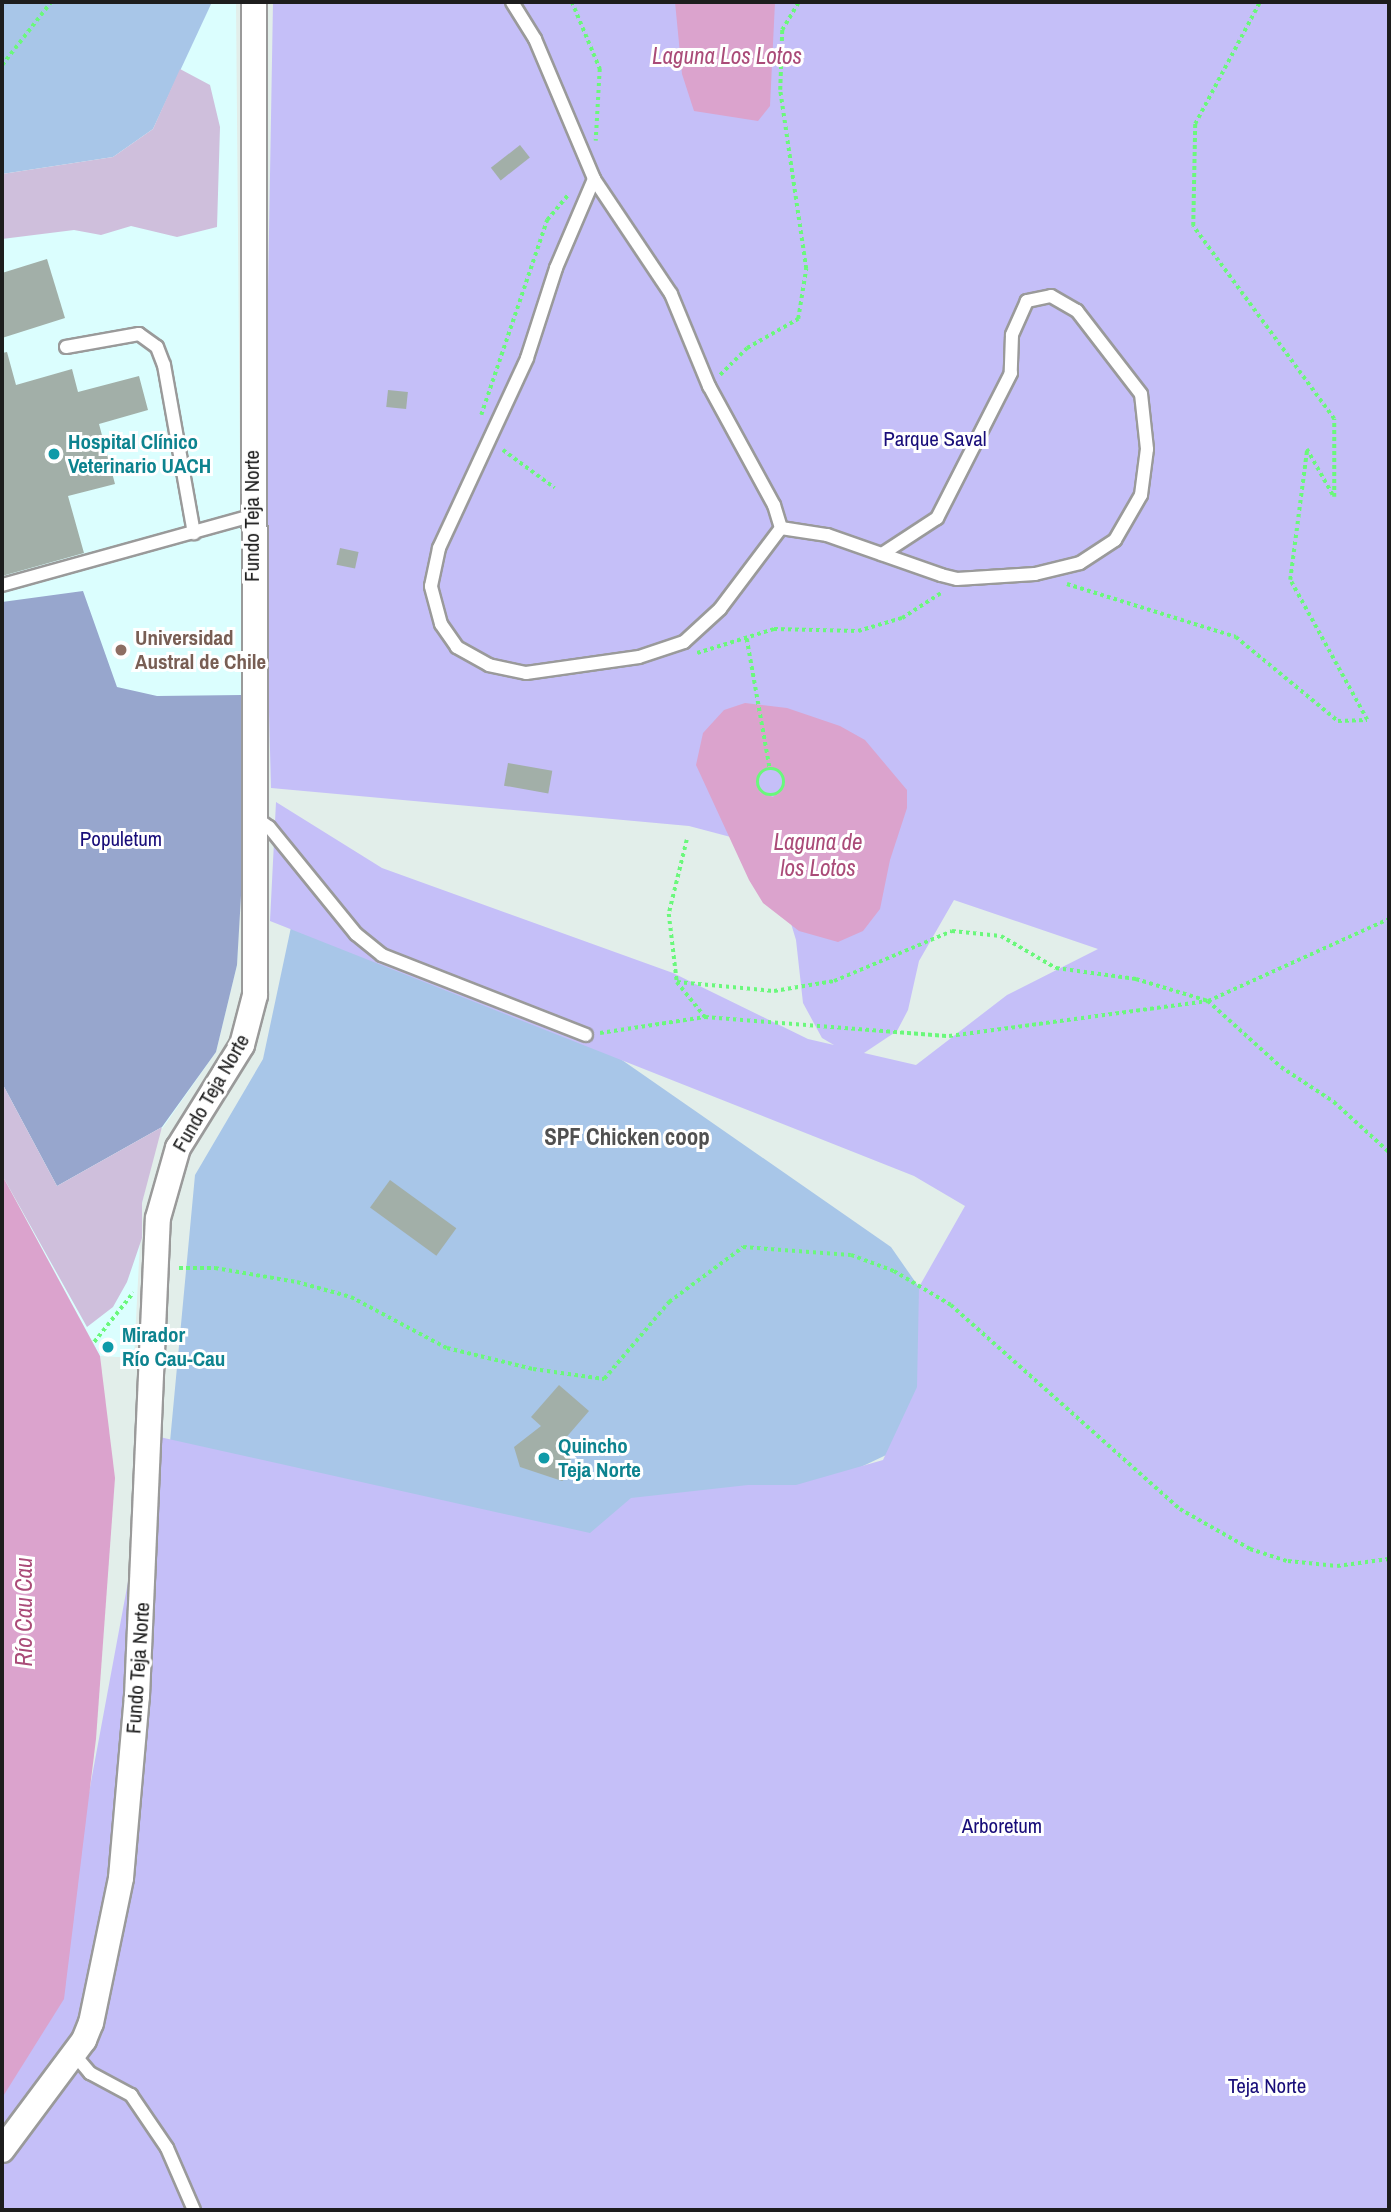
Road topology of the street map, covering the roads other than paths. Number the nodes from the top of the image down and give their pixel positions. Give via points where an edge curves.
1 (254, 2) edge
2 (512, 2) edge
3 (594, 179) junction
4 (66, 346) dead end
5 (251, 516) junction
6 (780, 528) junction
7 (194, 533) junction
8 (882, 554) junction
9 (2, 585) edge
10 (255, 817) junction
11 (586, 1035) road end
12 (74, 2054) junction
13 (2, 2150) edge
14 (194, 2210) edge

1 - 5 street, Fundo Teja Norte
2 - 3 lane via 535,39
3 - 6 lane via 671,294 709,386 774,505
3 - 6 lane via 556,268 527,358 439,548 431,586 441,624 457,647 489,665 526,673 639,657 684,642 720,609
4 - 7 lane via 139,334 157,347
5 - 7 lane
5 - 10 street, Fundo Teja Norte
6 - 8 lane via 827,535
7 - 9 lane
8 - 8 lane via 957,579 1035,574 1080,563 1115,540 1141,495 1147,449 1141,394 1077,311 1051,296 1027,301 1012,335 1011,373 937,518
10 - 11 lane via 269,827 356,934 382,955
10 - 12 street, Fundo Teja Norte via 252,1013 242,1045 168,1171 158,1218 144,1588 121,1878 91,2023
12 - 13 street, Fundo Teja Norte
12 - 14 lane via 90,2073 131,2095 167,2148

